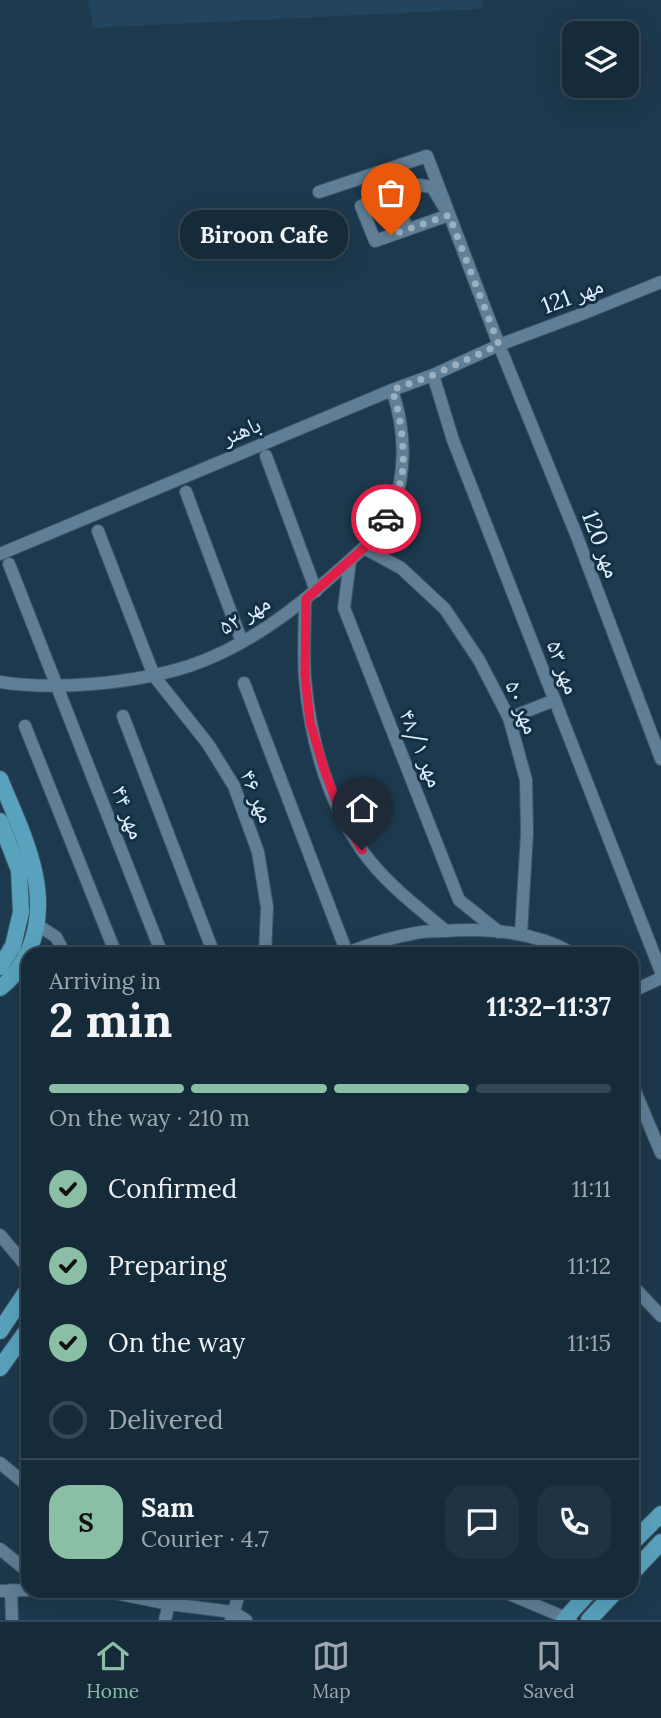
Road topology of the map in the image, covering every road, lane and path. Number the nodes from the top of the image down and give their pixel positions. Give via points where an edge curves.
1 (319, 192) dead end
2 (394, 194) junction
3 (449, 215) junction
4 (407, 229) junction
5 (661, 282) edge
6 (499, 345) junction
7 (433, 375) junction
8 (392, 390) junction
9 (266, 456) dead end
10 (186, 492) dead end
11 (98, 531) dead end
12 (364, 548) junction
13 (0, 554) edge
14 (349, 561) junction
15 (9, 564) dead end
16 (311, 595) junction
17 (242, 642) junction
18 (154, 676) junction
19 (0, 682) edge
20 (244, 683) dead end
21 (57, 685) junction
22 (555, 700) junction
23 (123, 716) dead end
24 (509, 718) junction
25 (25, 726) dead end
26 (661, 759) edge
27 (0, 779) edge
28 (0, 821) edge
29 (36, 924) junction
30 (446, 931) junction
31 (499, 932) junction
32 (521, 933) junction
33 (30, 947) edge
34 (61, 947) edge
35 (113, 947) edge
36 (159, 947) edge
37 (211, 947) edge
38 (265, 947) edge
39 (343, 947) edge
40 (366, 947) edge
41 (563, 947) edge
42 (21, 965) edge
43 (0, 967) edge
44 (661, 972) edge
45 (661, 978) edge
46 (0, 988) edge
47 (639, 988) edge
48 (639, 1101) edge
49 (661, 1153) edge
50 (0, 1236) edge
51 (21, 1260) edge
52 (639, 1292) edge
53 (21, 1300) edge
54 (661, 1316) edge
55 (0, 1331) edge
56 (21, 1339) edge
57 (0, 1368) edge
58 (0, 1463) edge
59 (21, 1480) edge
60 (661, 1514) edge
61 (639, 1536) edge
62 (661, 1542) edge
63 (0, 1549) edge
64 (21, 1566) edge
65 (639, 1566) edge
66 (6, 1590) edge
67 (139, 1598) edge
68 (238, 1598) edge
69 (518, 1598) edge
70 (584, 1598) edge
71 (609, 1598) edge
72 (169, 1604) junction
73 (232, 1616) edge
74 (567, 1619) edge
75 (12, 1620) edge
76 (164, 1620) edge
77 (246, 1620) edge
78 (589, 1620) edge

1 - 3 street via 427,156
2 - 3 street via 419,185 432,187
2 - 4 street
2 - 4 street via 361,206 375,241
3 - 4 street
3 - 6 street, مهر 120
5 - 6 street, مهر 121
6 - 7 street, باهنر
6 - 26 street, مهر 120
7 - 8 street, باهنر
7 - 22 street, مهر ۵۳ via 453,440
8 - 12 street, مهر ۵۲ via 398,406 403,467 387,518
8 - 13 street, باهنر
9 - 16 street
10 - 17 street
11 - 18 street, مهر ۴۶
12 - 14 street, مهر ۵۲
12 - 24 street, مهر ۵۰ via 401,568 445,609
14 - 16 street, مهر ۵۲
14 - 31 street, مهر ۴۸/۱ via 344,608 459,900
15 - 21 street, مهر ۴۴
16 - 17 street, مهر ۵۲
16 - 30 street via 305,676 310,722 340,812 362,850 396,890
17 - 18 street, مهر ۵۲
18 - 21 street, مهر ۵۲
18 - 38 street, مهر ۴۶ via 208,744 234,786 258,852 267,907
19 - 21 street, مهر ۵۲
20 - 39 street
21 - 36 street, مهر ۴۴
22 - 24 street
22 - 44 street, مهر ۵۳
23 - 37 street
24 - 32 street, مهر ۵۰ via 526,780
25 - 35 street
27 - 29 main road via 37,880
28 - 43 main road via 19,870 21,912 13,946
29 - 33 main road
29 - 34 street via 56,937
30 - 31 street
30 - 40 street via 418,932
31 - 32 street
32 - 41 street
42 - 46 main road
45 - 47 street
48 - 49 street
50 - 51 street
52 - 54 street
53 - 55 main road
56 - 57 main road
58 - 59 street
60 - 61 main road
62 - 65 main road
63 - 64 street
66 - 75 street
67 - 72 street
68 - 73 street
69 - 74 street
70 - 74 main road
71 - 78 main road
72 - 73 street
72 - 76 street
73 - 77 street

